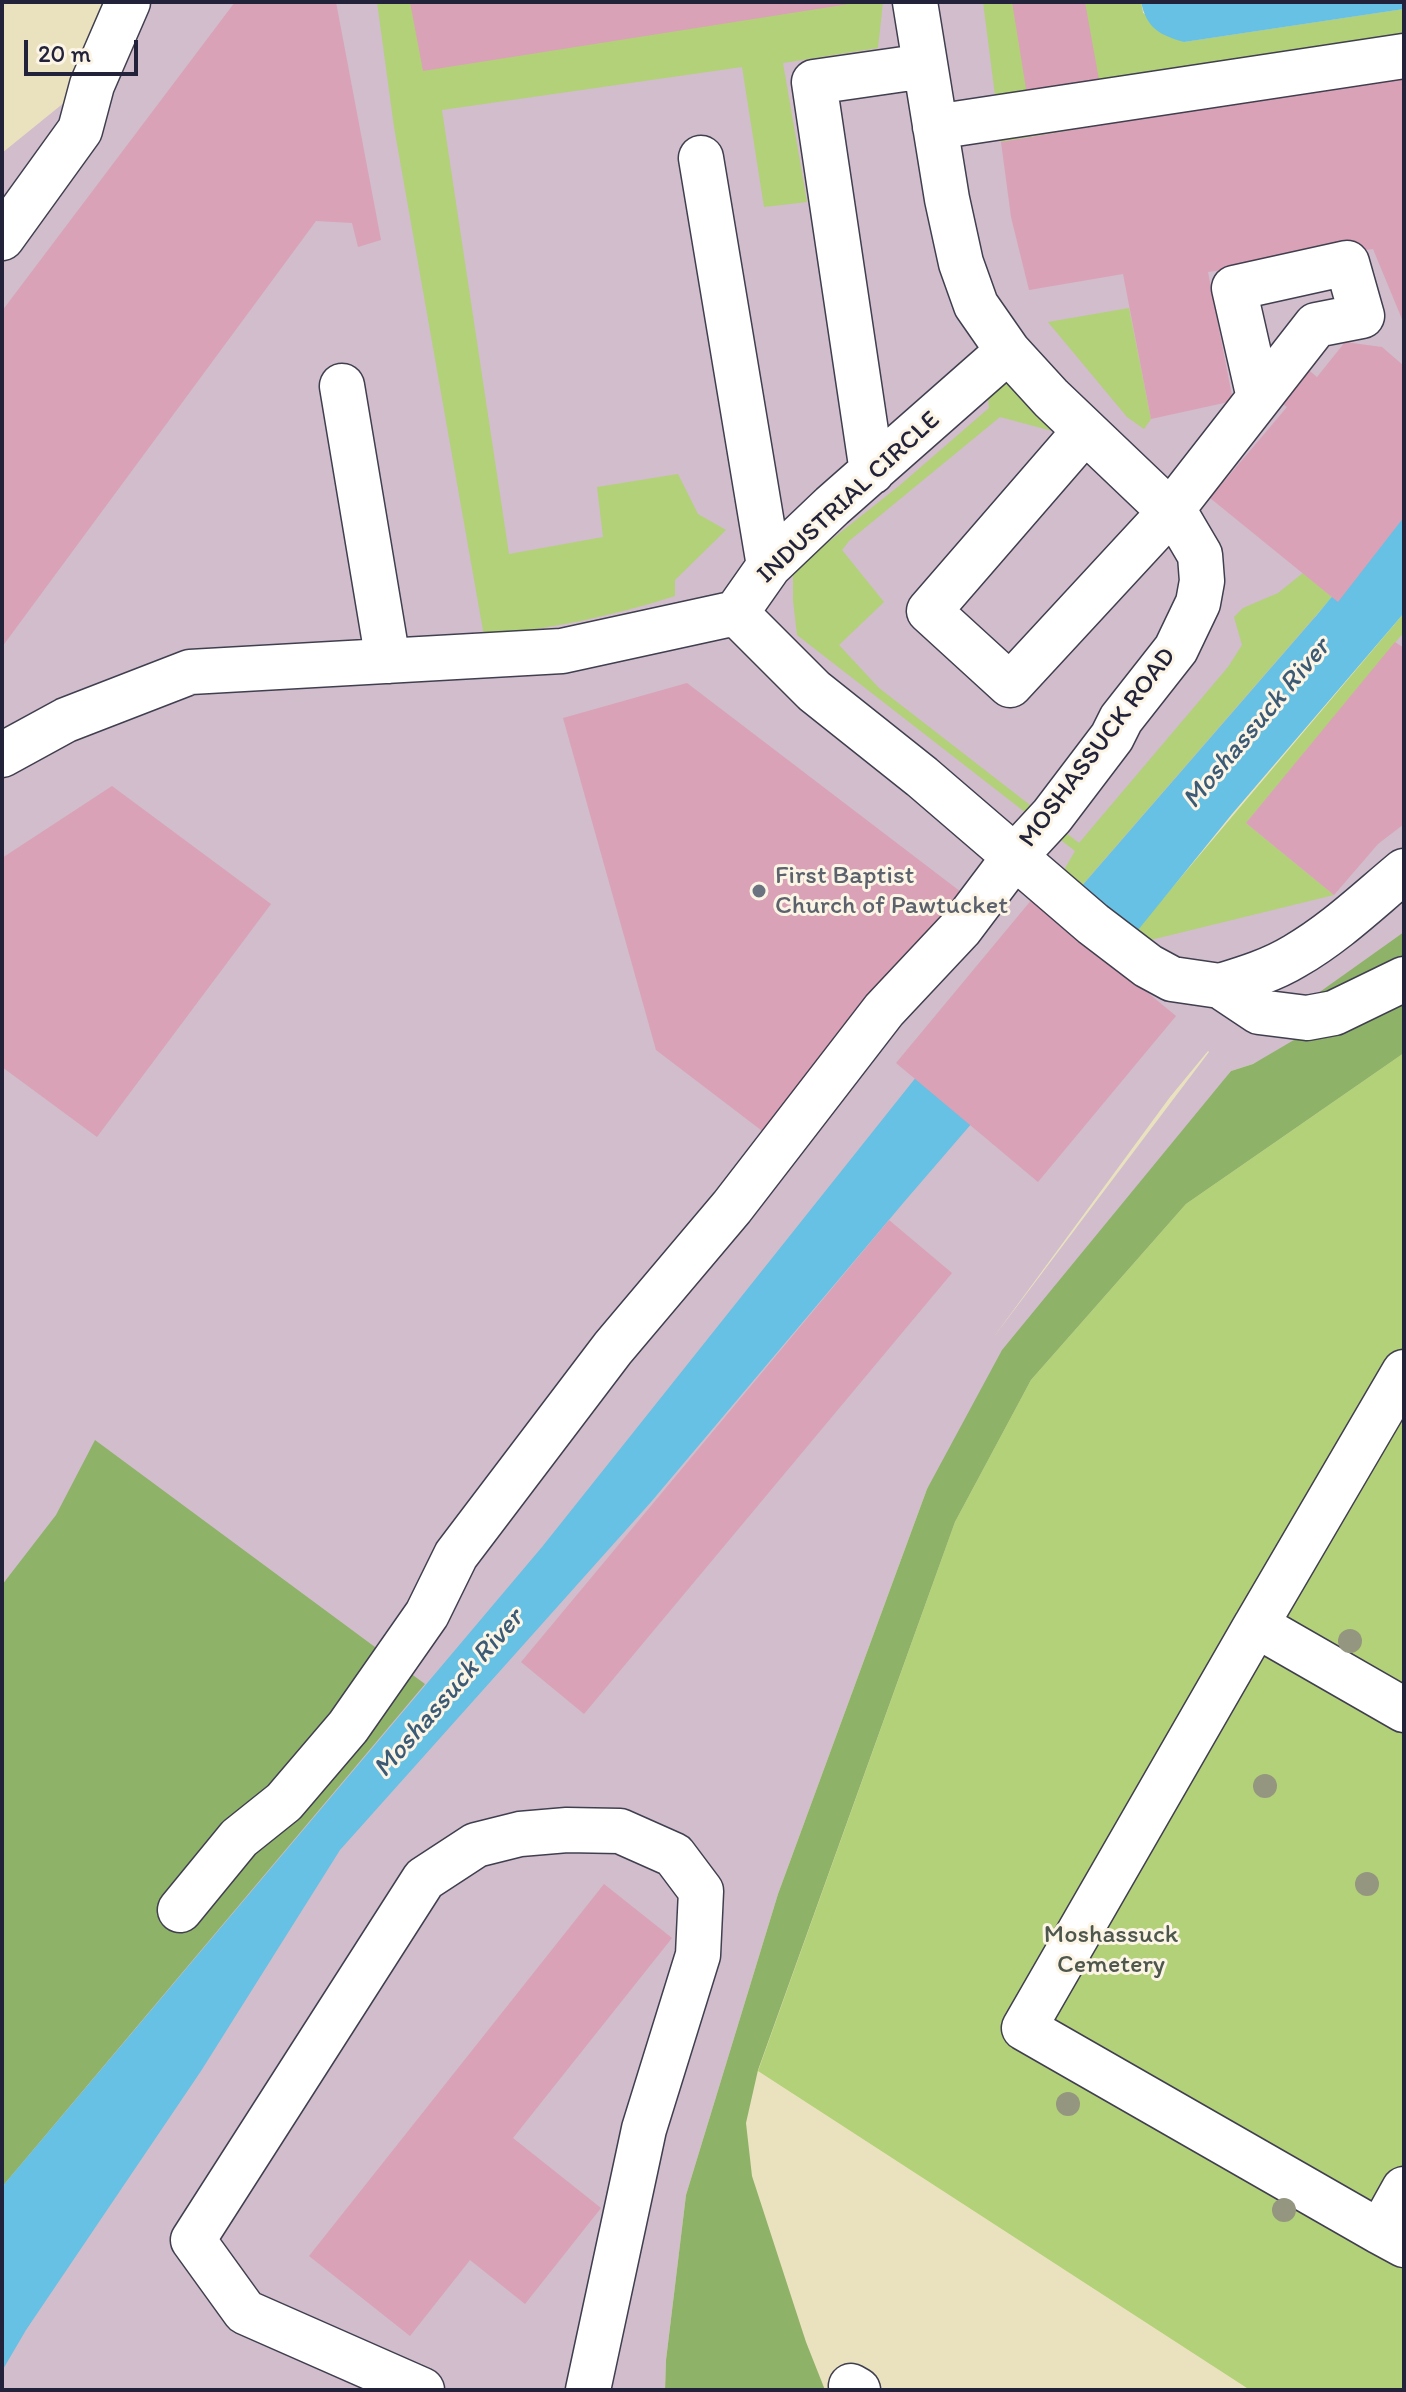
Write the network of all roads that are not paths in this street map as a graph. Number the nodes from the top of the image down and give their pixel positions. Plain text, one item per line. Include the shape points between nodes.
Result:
1 (128, 2) edge
2 (915, 2) edge
3 (1404, 56) edge
4 (925, 66) junction
5 (935, 127) junction
6 (701, 158) dead end
7 (2, 238) edge
8 (1008, 351) junction
9 (342, 386) dead end
10 (1259, 398) dead end
11 (1085, 431) junction
12 (872, 472) junction
13 (1170, 512) junction
14 (769, 566) junction
15 (736, 613) junction
16 (388, 661) junction
17 (2, 755) edge
18 (1015, 856) junction
19 (1404, 871) edge
20 (1404, 979) edge
21 (1220, 986) junction
22 (1404, 1372) edge
23 (1256, 1625) junction
24 (1404, 1710) edge
25 (180, 1910) dead end
26 (1404, 2189) edge
27 (1392, 2239) edge
28 (422, 2390) edge
29 (588, 2390) edge

1 - 7 street via 92,85 80,130
2 - 4 street
3 - 5 street
4 - 5 street
4 - 12 street via 814,82
5 - 8 street via 961,263 976,305
6 - 14 street
8 - 11 street, MOSHASSUCK ROAD
8 - 12 street, INDUSTRIAL CIRCLE
9 - 16 street
10 - 13 street
11 - 13 street, MOSHASSUCK ROAD
11 - 13 street via 929,611 1010,685
12 - 14 street, INDUSTRIAL CIRCLE
13 - 18 street, MOSHASSUCK ROAD via 1200,555 1198,603 1176,649 1052,816
14 - 15 street, INDUSTRIAL CIRCLE
15 - 16 street via 562,651
15 - 18 street, MOSHASSUCK ROAD via 814,691
16 - 17 street via 190,672 66,720
18 - 21 street via 1148,966 1172,979
18 - 25 street via 960,929 884,1010 595,1373 456,1555 427,1614 348,1727 284,1802 239,1838
19 - 21 street via 1295,956
20 - 21 street via 1334,1013 1307,1018 1259,1012
22 - 23 street
23 - 24 street
23 - 27 street via 1024,2028
26 - 27 street
28 - 29 street via 245,2312 193,2240 424,1879 476,1845 567,1830 620,1831 674,1855 701,1891 698,1955 644,2129

